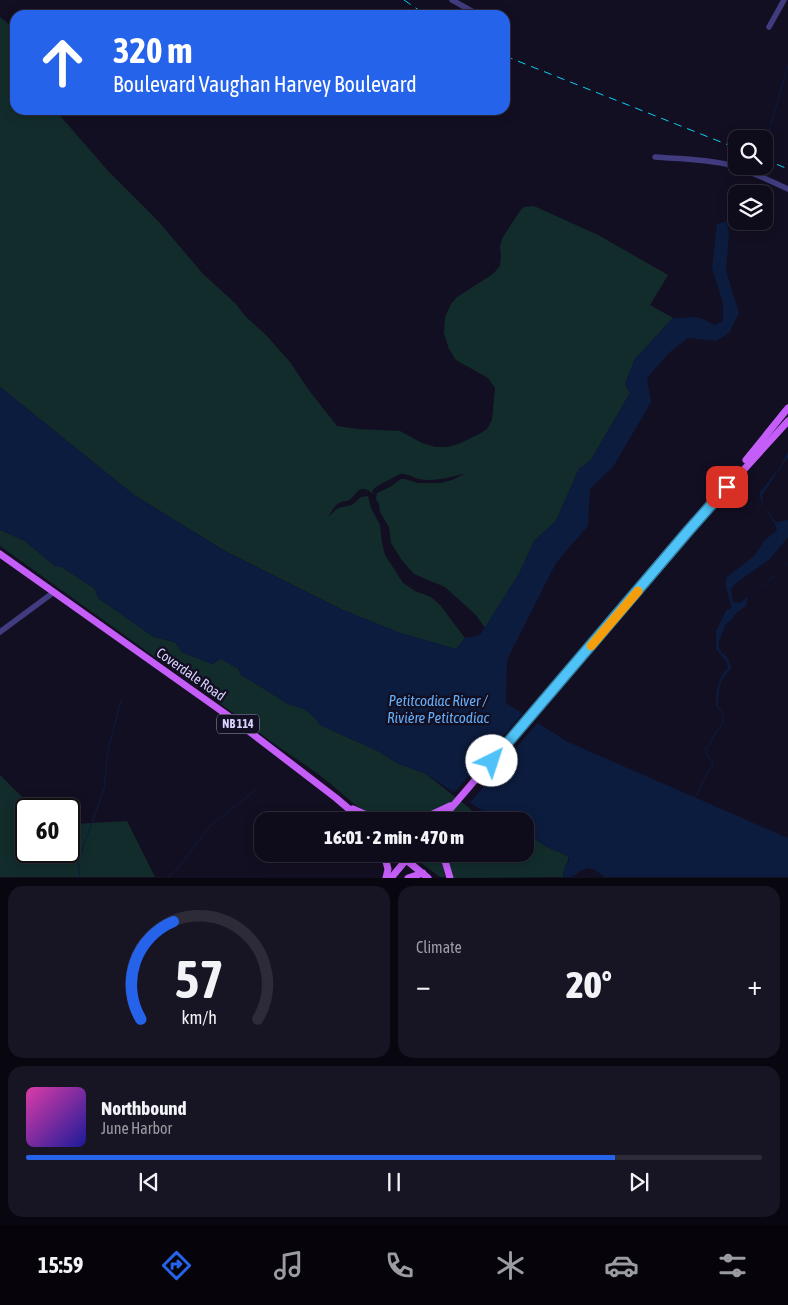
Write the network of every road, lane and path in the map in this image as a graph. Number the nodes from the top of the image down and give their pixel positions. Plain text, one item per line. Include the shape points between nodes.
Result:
1 (452, 0) edge
2 (784, 0) edge
3 (470, 10) edge
4 (769, 27) dead end
5 (655, 157) dead end
6 (788, 189) edge
7 (788, 408) edge
8 (788, 421) edge
9 (715, 500) junction
10 (0, 554) edge
11 (54, 592) junction
12 (0, 632) edge
13 (342, 803) junction
14 (455, 804) junction
15 (352, 812) edge
16 (359, 812) edge
17 (440, 812) edge
18 (448, 812) edge
19 (450, 812) edge
20 (386, 862) edge
21 (404, 862) edge
22 (413, 862) edge
23 (445, 862) edge
24 (426, 876) edge
25 (386, 878) edge
26 (391, 878) edge
27 (408, 878) edge
28 (450, 878) edge

1 - 3 street
2 - 4 street
5 - 6 street via 730,165
7 - 9 main road
8 - 9 main road
9 - 14 main road
10 - 11 main road, Coverdale Road / NB 114
11 - 12 street
11 - 13 main road, Coverdale Road / NB 114 via 231,718
13 - 15 main road, Coverdale Road / NB 114
13 - 16 main road
14 - 17 main road
14 - 18 main road
14 - 19 main road
20 - 25 main road
21 - 26 main road
22 - 24 main road
23 - 28 main road
24 - 27 main road

